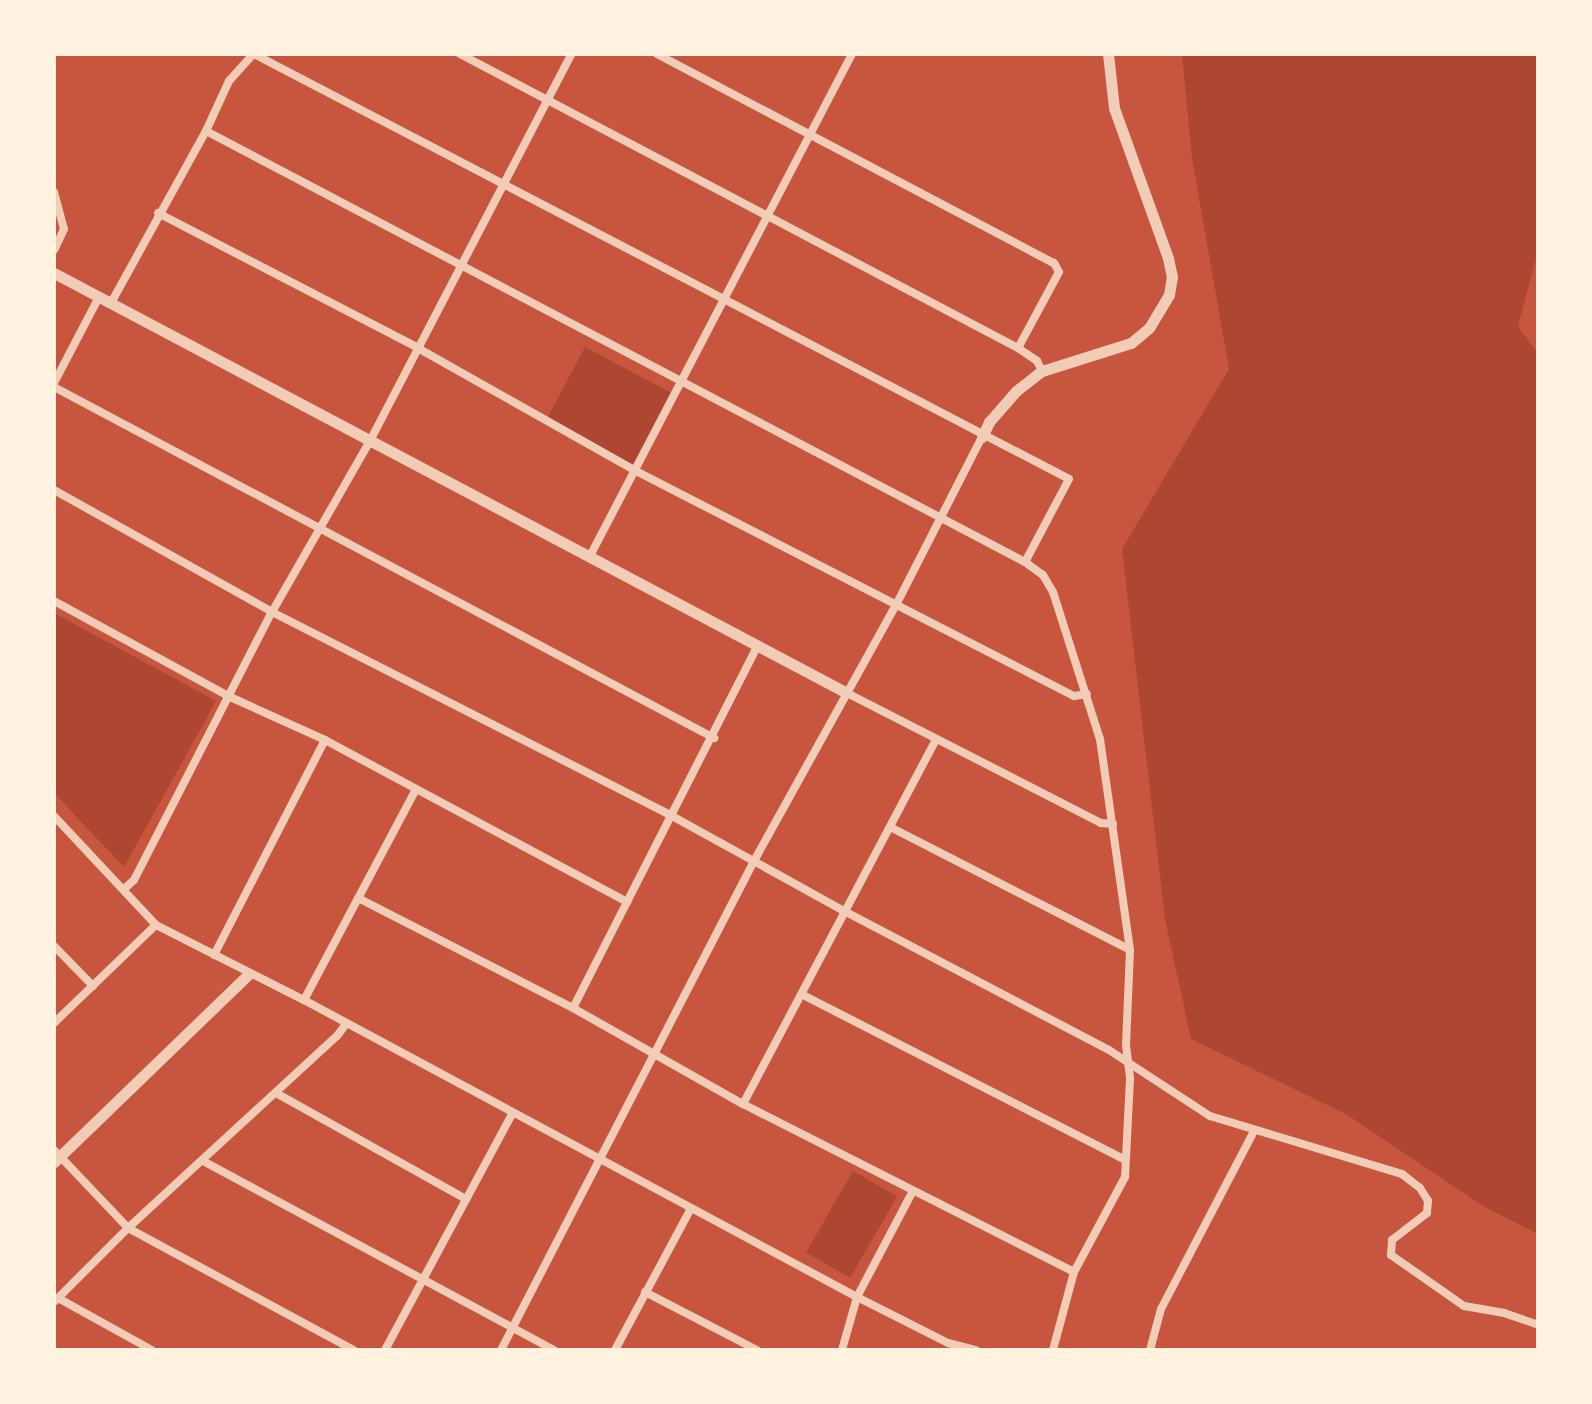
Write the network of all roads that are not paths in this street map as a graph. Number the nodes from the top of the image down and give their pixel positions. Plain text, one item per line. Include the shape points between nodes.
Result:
1 (254, 54) edge
2 (460, 54) edge
3 (571, 54) edge
4 (657, 54) edge
5 (852, 54) edge
6 (1108, 54) edge
7 (547, 101) junction
8 (206, 131) junction
9 (811, 135) junction
10 (503, 183) junction
11 (54, 192) edge
12 (158, 213) junction
13 (769, 217) junction
14 (54, 250) edge
15 (458, 265) junction
16 (54, 273) edge
17 (99, 297) junction
18 (725, 300) junction
19 (111, 303) junction
20 (416, 347) junction
21 (1018, 348) junction
22 (1042, 371) junction
23 (681, 382) junction
24 (54, 385) edge
25 (982, 437) junction
26 (371, 439) junction
27 (634, 470) junction
28 (54, 490) edge
29 (942, 516) junction
30 (317, 530) junction
31 (590, 556) junction
32 (1025, 562) junction
33 (54, 601) edge
34 (896, 605) junction
35 (272, 612) junction
36 (757, 647) junction
37 (845, 692) junction
38 (1087, 694) junction
39 (228, 696) junction
40 (714, 738) junction
41 (936, 739) junction
42 (325, 740) junction
43 (416, 789) junction
44 (54, 816) edge
45 (672, 816) junction
46 (1113, 824) junction
47 (892, 828) junction
48 (754, 861) junction
49 (124, 889) junction
50 (358, 898) junction
51 (627, 902) junction
52 (846, 912) junction
53 (156, 925) junction
54 (54, 946) edge
55 (1130, 950) junction
56 (214, 955) junction
57 (249, 974) junction
58 (93, 986) junction
59 (803, 995) junction
60 (304, 1000) junction
61 (573, 1008) junction
62 (54, 1023) edge
63 (346, 1024) junction
64 (654, 1052) junction
65 (1128, 1060) junction
66 (276, 1093) junction
67 (743, 1104) junction
68 (512, 1114) junction
69 (1254, 1131) junction
70 (56, 1156) edge
71 (600, 1159) junction
72 (1125, 1160) junction
73 (203, 1161) junction
74 (913, 1191) junction
75 (466, 1199) junction
76 (691, 1208) junction
77 (128, 1228) junction
78 (1074, 1272) junction
79 (422, 1280) junction
80 (645, 1292) junction
81 (857, 1297) junction
82 (56, 1300) edge
83 (1538, 1325) edge
84 (512, 1328) junction
85 (948, 1346) edge
86 (152, 1350) edge
87 (354, 1350) edge
88 (385, 1350) edge
89 (501, 1350) edge
90 (554, 1350) edge
91 (615, 1350) edge
92 (757, 1350) edge
93 (842, 1350) edge
94 (976, 1350) edge
95 (1053, 1350) edge
96 (1150, 1350) edge

1 - 8 street via 229,81
1 - 10 street
2 - 7 street
3 - 7 street
4 - 9 street
5 - 9 street
6 - 22 street via 1114,108 1168,258 1169,295 1149,328 1131,343
7 - 10 street
7 - 13 street
8 - 12 street
8 - 15 street
9 - 13 street
9 - 21 street via 1054,263 1059,272
10 - 15 street
10 - 18 street
11 - 14 street via 64,229
12 - 19 street
12 - 20 street
13 - 18 street
13 - 21 street
15 - 20 street
15 - 23 street
16 - 17 street
17 - 19 street
17 - 24 street
18 - 23 street
18 - 25 street
19 - 26 street
20 - 26 street
20 - 27 street
21 - 22 street
22 - 25 street via 1016,391
23 - 27 street
23 - 29 street
24 - 30 street
25 - 29 street
25 - 32 street via 1069,479
26 - 30 street
26 - 31 street
27 - 31 street
27 - 34 street
28 - 35 street
29 - 32 street
29 - 34 street
30 - 35 street
30 - 40 street
31 - 36 street
32 - 38 street via 1048,580
33 - 39 street
34 - 37 street
34 - 38 street via 1074,696
35 - 39 street
35 - 45 street
36 - 37 street
36 - 40 street
37 - 41 street
37 - 48 street
38 - 46 street
39 - 42 street
39 - 49 street via 134,880
40 - 45 street
41 - 46 street via 1101,823
41 - 47 street
42 - 43 street
42 - 56 street
43 - 50 street
43 - 51 street
44 - 49 street
45 - 48 street
45 - 51 street
46 - 55 street
47 - 52 street
47 - 55 street
48 - 52 street
48 - 64 street
49 - 53 street
50 - 60 street
50 - 61 street
51 - 61 street
52 - 59 street
52 - 65 street
53 - 56 street
53 - 58 street
54 - 58 street
55 - 65 street
56 - 57 street
57 - 60 street
57 - 70 street
58 - 62 street
59 - 67 street
59 - 72 street
60 - 63 street
61 - 64 street
63 - 66 street
63 - 68 street
64 - 67 street
64 - 71 street
65 - 69 street via 1210,1116
65 - 72 street
66 - 73 street
66 - 75 street
67 - 74 street
68 - 71 street
68 - 75 street
69 - 83 street via 1402,1174 1420,1188 1428,1201 1427,1213 1392,1240 1391,1255 1464,1306
69 - 96 street via 1161,1309
70 - 77 street
71 - 76 street
71 - 84 street
72 - 78 street via 1125,1177
73 - 77 street
73 - 79 street
74 - 78 street
74 - 81 street
75 - 79 street
76 - 80 street
76 - 81 street
77 - 82 street
77 - 87 street
78 - 95 street
79 - 84 street
79 - 88 street
80 - 91 street
80 - 92 street
81 - 85 street
81 - 93 street
82 - 86 street
84 - 89 street
84 - 90 street
85 - 94 street

